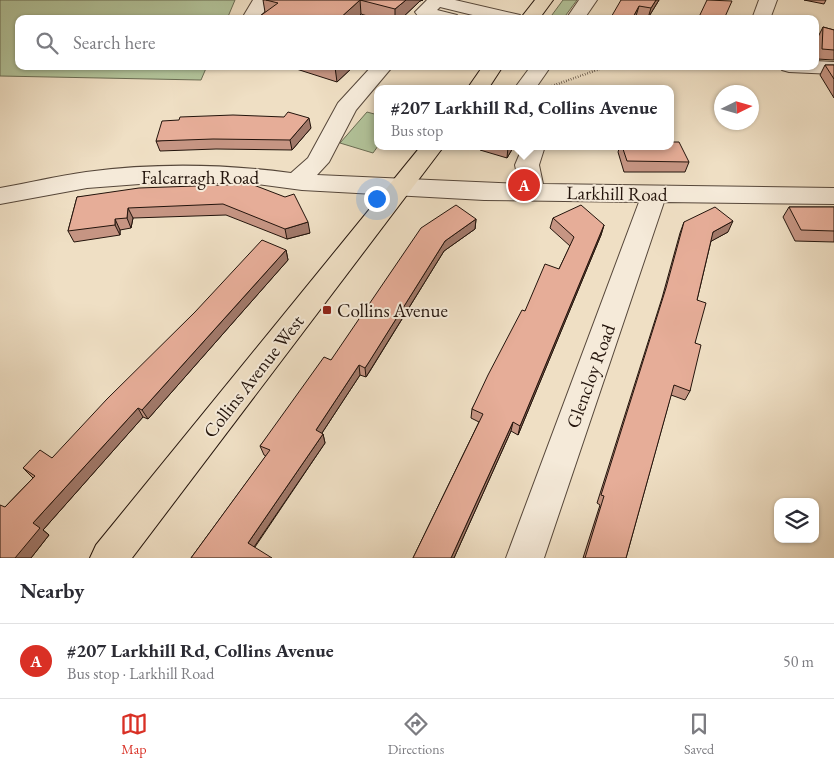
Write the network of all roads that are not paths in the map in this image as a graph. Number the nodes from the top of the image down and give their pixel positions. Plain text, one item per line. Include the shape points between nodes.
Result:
1 (263, 0) edge
2 (544, 0) edge
3 (588, 0) edge
4 (768, 0) edge
5 (491, 6) edge
6 (253, 15) edge
7 (436, 15) edge
8 (507, 15) edge
9 (533, 15) edge
10 (578, 15) edge
11 (762, 15) edge
12 (819, 67) edge
13 (834, 68) edge
14 (379, 70) edge
15 (490, 70) edge
16 (538, 70) edge
17 (480, 85) edge
18 (527, 85) edge
19 (430, 150) edge
20 (532, 150) edge
21 (296, 181) junction
22 (401, 189) junction
23 (533, 192) junction
24 (651, 194) junction
25 (0, 196) edge
26 (834, 196) edge
27 (109, 558) edge
28 (525, 558) edge

1 - 6 street
2 - 9 main road
3 - 10 street
4 - 11 street
5 - 7 street via 436,1 424,12
5 - 8 street
12 - 13 street
14 - 21 street via 346,108 317,162
15 - 17 main road
16 - 18 street
19 - 22 main road, Collins Avenue West
20 - 23 street via 527,164
21 - 22 street, Falcarragh Road
21 - 25 street, Falcarragh Road via 257,176 166,174 87,180
22 - 23 street, Larkhill Road
22 - 27 main road, Collins Avenue West
23 - 24 street, Larkhill Road
24 - 26 street, Larkhill Road
24 - 28 street, Glencloy Road via 652,204

